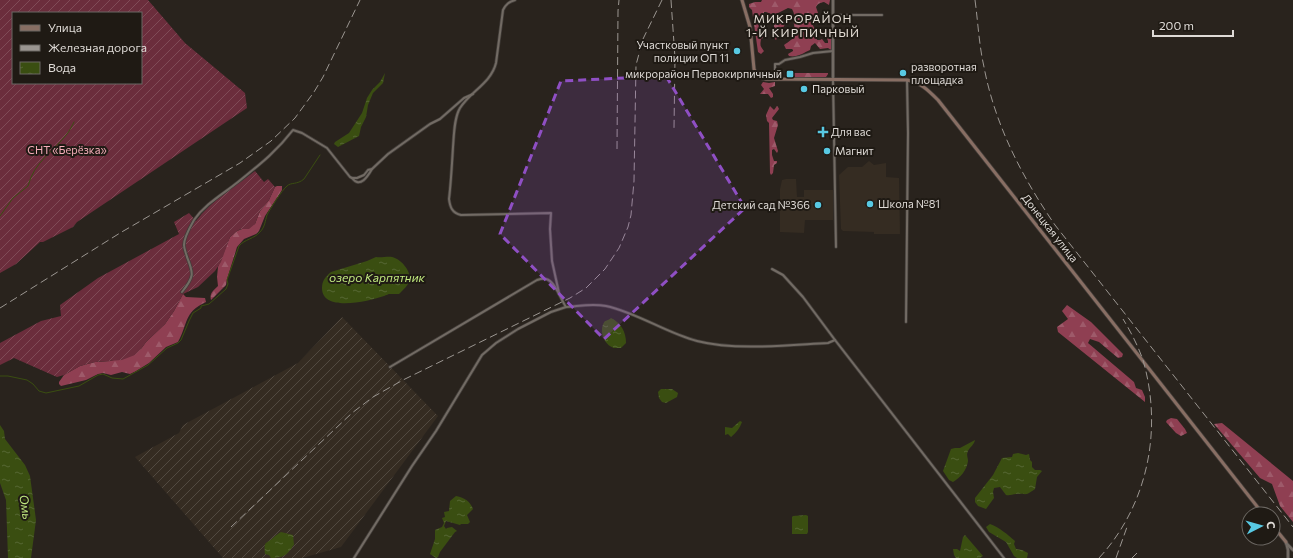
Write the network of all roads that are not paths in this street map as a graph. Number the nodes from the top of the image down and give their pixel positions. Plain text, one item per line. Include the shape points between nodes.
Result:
1 (515, 0) edge
2 (742, 0) edge
3 (833, 0) edge
4 (833, 15) junction
5 (882, 15) dead end
6 (833, 51) junction
7 (775, 79) junction
8 (833, 80) junction
9 (907, 80) junction
10 (473, 94) junction
11 (372, 169) junction
12 (352, 178) junction
13 (836, 247) dead end
14 (772, 269) dead end
15 (182, 292) dead end
16 (560, 295) junction
17 (566, 307) junction
18 (906, 322) dead end
19 (835, 340) junction
20 (390, 367) dead end
21 (1257, 506) edge
22 (1281, 536) edge
23 (1286, 542) junction
24 (1293, 550) edge
25 (354, 558) edge
26 (1004, 558) edge
27 (1288, 558) edge

1 - 10 street via 509,2 503,10 494,71
2 - 7 main road, Донецкая улица via 749,22 754,69 758,76
3 - 4 street
4 - 5 street
4 - 6 street
6 - 7 street via 813,52 775,64
6 - 8 street
7 - 8 main road, Донецкая улица
8 - 9 main road, Донецкая улица
8 - 13 street
9 - 18 street
9 - 21 main road, Донецкая улица via 924,86 938,100
10 - 11 street via 388,154
10 - 16 street via 459,110 457,119 450,206 453,212 461,215 551,213 552,261
11 - 12 street via 364,175
11 - 12 street via 361,182 354,182
12 - 15 street via 327,148 293,130 268,158 194,220 184,244 192,275
14 - 19 street via 790,281
16 - 17 street
16 - 20 street via 548,279 537,280
17 - 19 street via 606,306 680,336 716,345 786,345 828,343
17 - 25 street via 518,329 482,355
19 - 26 street
22 - 23 main road
23 - 24 street
23 - 27 street

